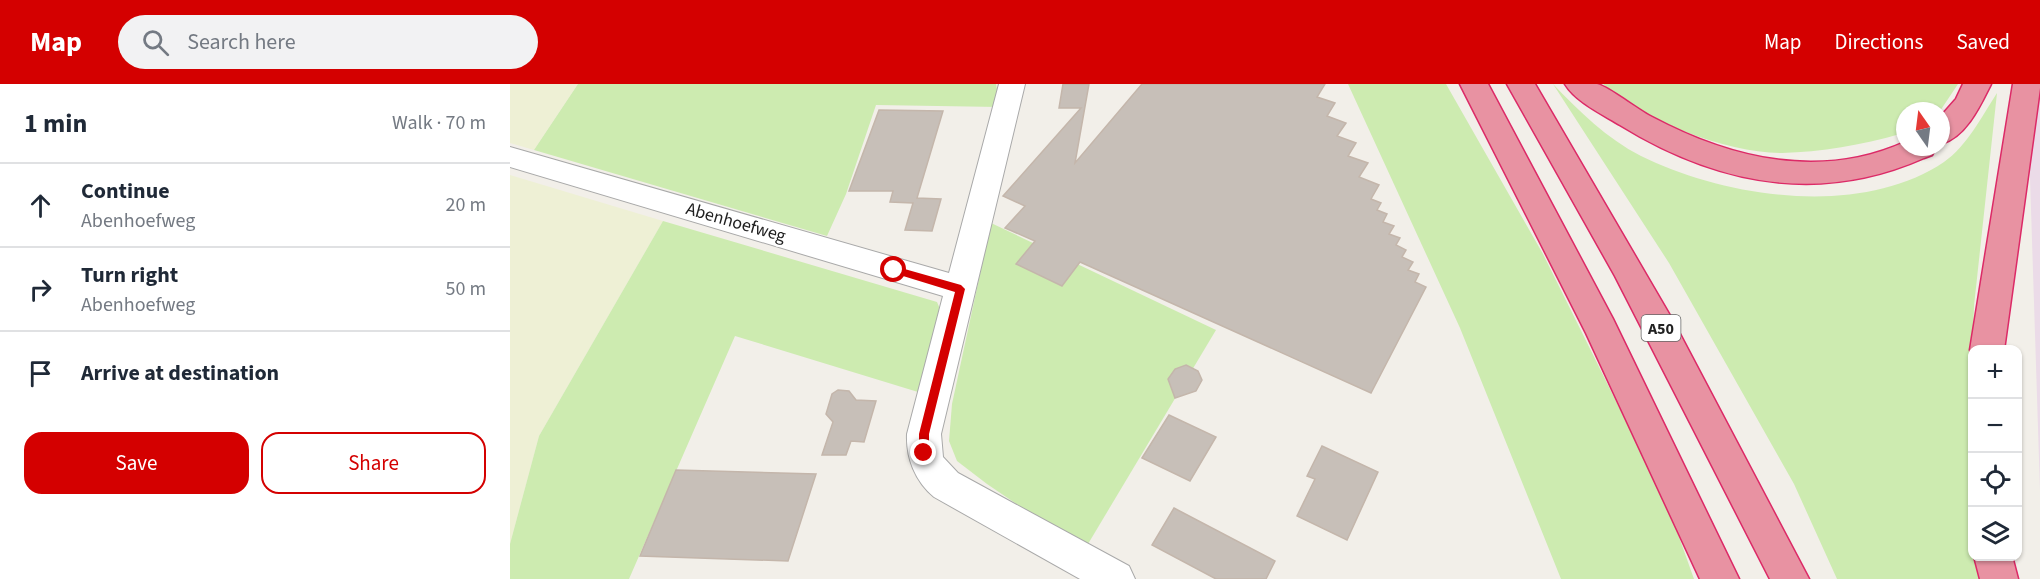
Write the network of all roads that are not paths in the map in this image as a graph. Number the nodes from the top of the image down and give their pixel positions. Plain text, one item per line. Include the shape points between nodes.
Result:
1 (1012, 84) edge
2 (1474, 84) edge
3 (1521, 84) edge
4 (1579, 84) edge
5 (1977, 84) edge
6 (2027, 84) edge
7 (1950, 124) edge
8 (1902, 156) edge
9 (510, 157) edge
10 (961, 289) junction
11 (1988, 345) edge
12 (1995, 561) edge
13 (1116, 579) edge
14 (1720, 579) edge
15 (1790, 579) edge
16 (1999, 579) edge

1 - 10 street
2 - 14 highway via 1611,347
3 - 15 highway, A50 via 1666,337
4 - 8 highway via 1652,132 1722,159 1758,168 1805,173 1852,171
5 - 7 highway via 1967,105
6 - 11 highway
9 - 10 street, Abenhoefweg
10 - 13 street via 924,434 928,464 946,485
12 - 16 highway

